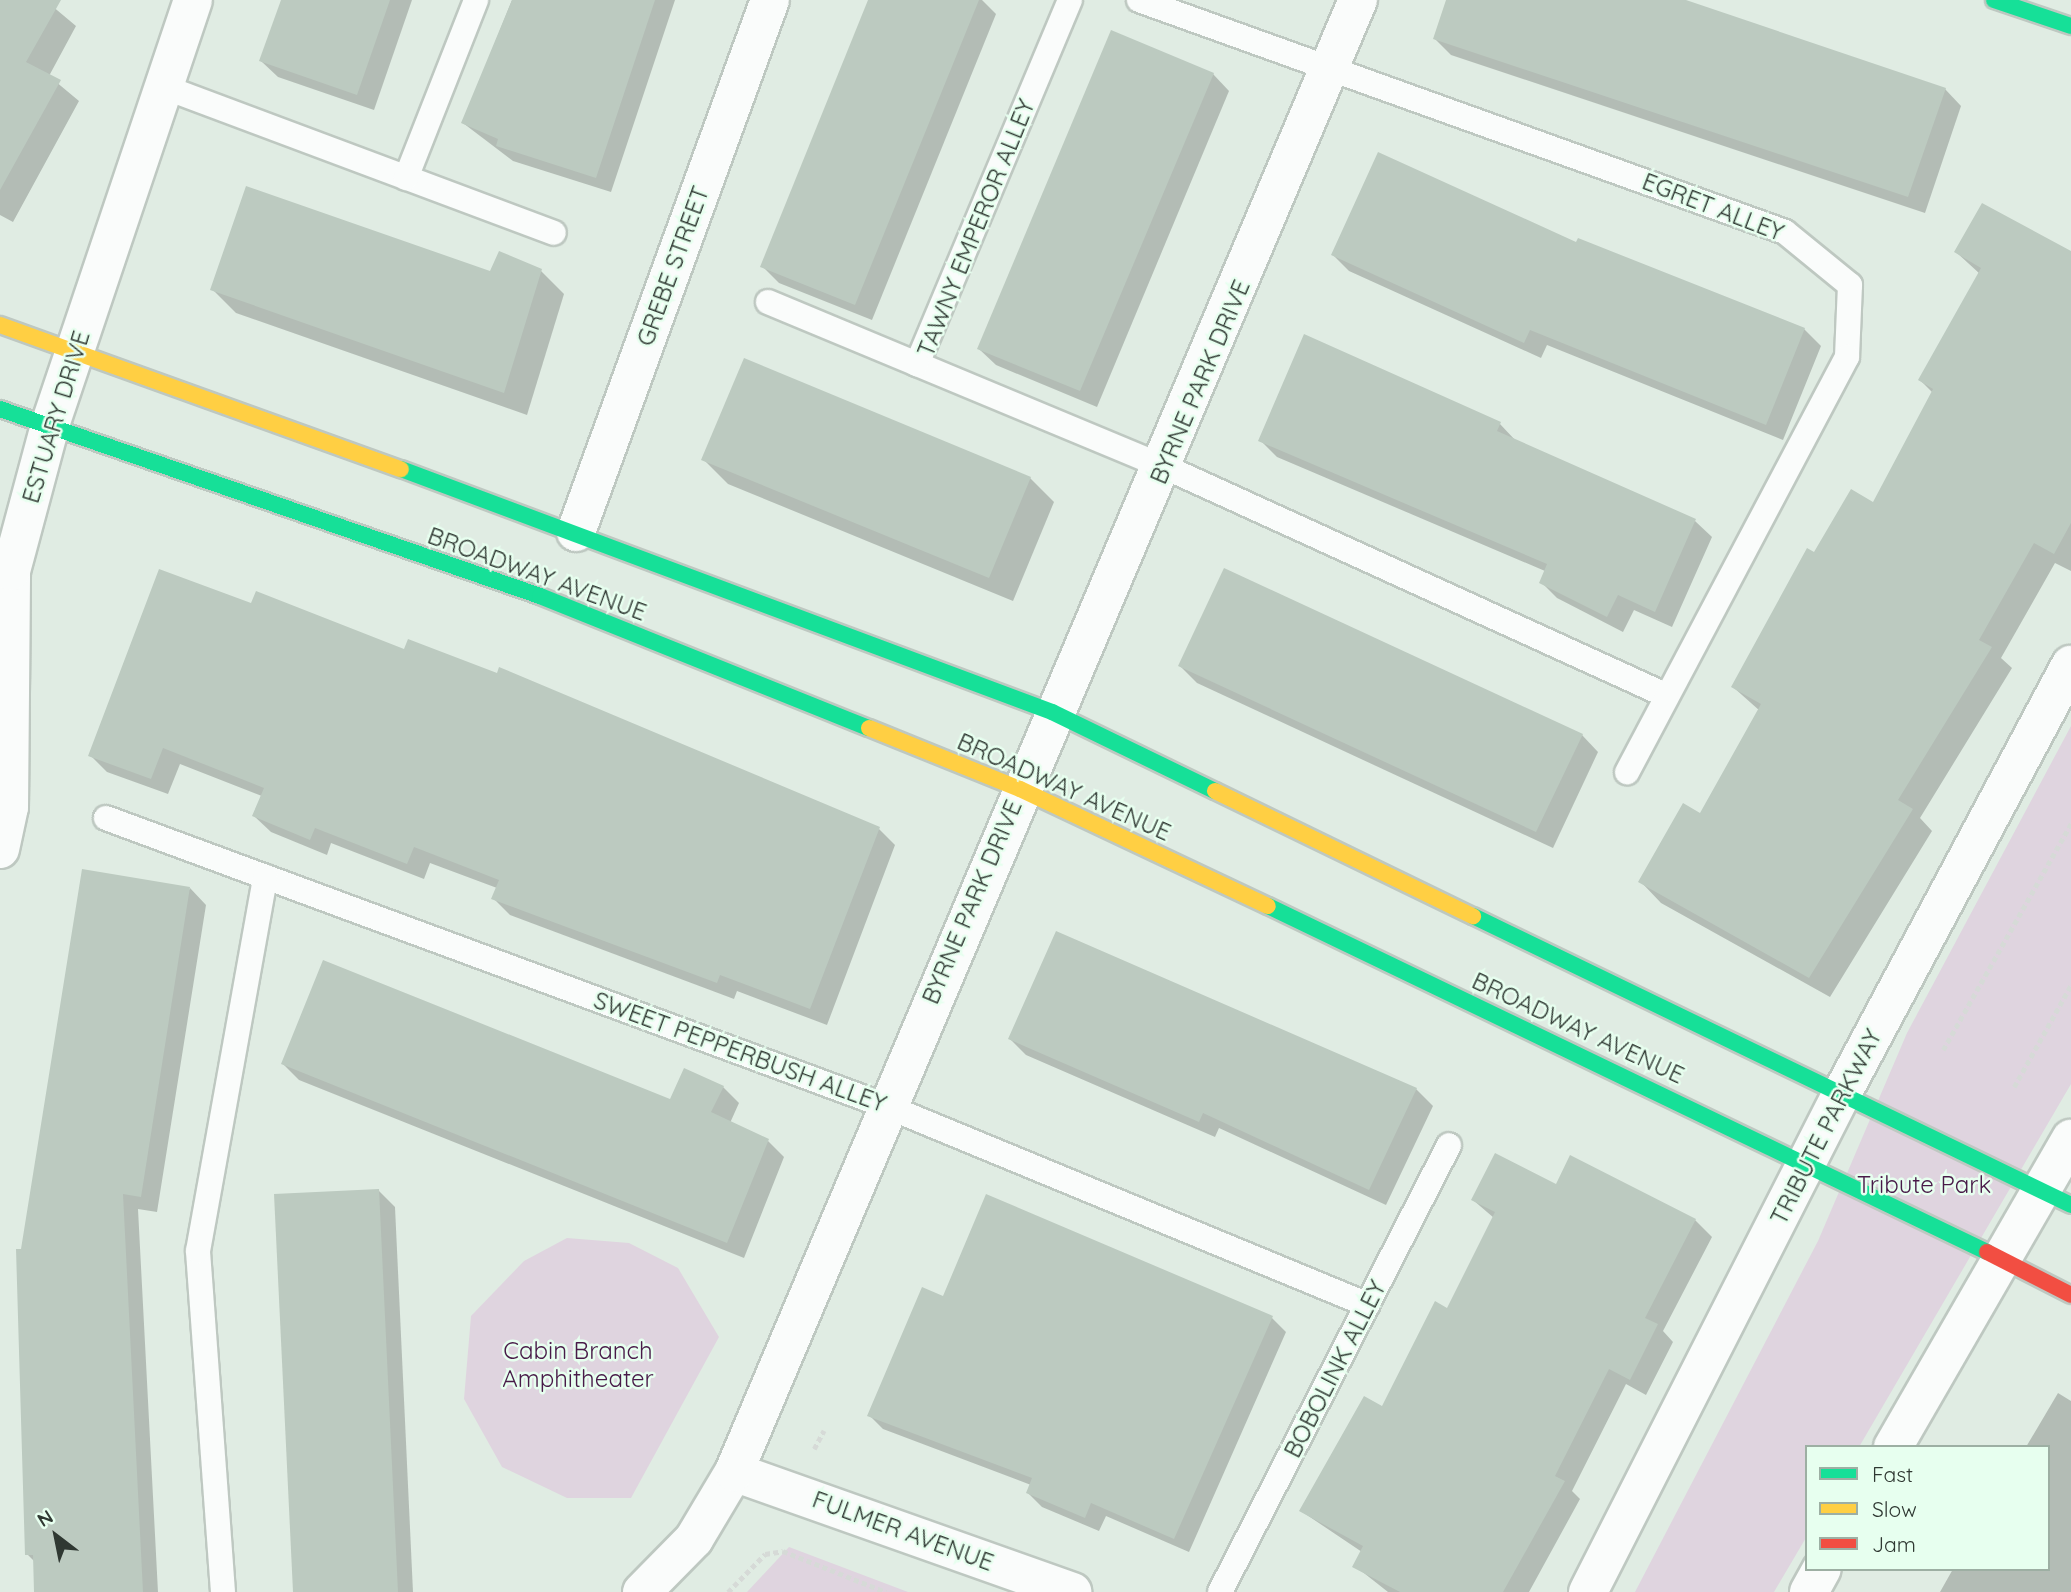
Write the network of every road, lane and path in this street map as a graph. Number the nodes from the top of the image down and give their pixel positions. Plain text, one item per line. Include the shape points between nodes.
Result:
1 (193, 0) edge
2 (476, 0) edge
3 (770, 0) edge
4 (1070, 0) edge
5 (1139, 0) edge
6 (1358, 0) edge
7 (1994, 0) edge
8 (2071, 26) edge
9 (1333, 65) junction
10 (164, 87) junction
11 (406, 178) junction
12 (554, 233) dead end
13 (768, 302) dead end
14 (0, 325) edge
15 (76, 352) junction
16 (917, 363) junction
17 (0, 410) edge
18 (50, 425) junction
19 (1165, 467) junction
20 (576, 532) junction
21 (2071, 665) edge
22 (1663, 694) junction
23 (1052, 712) junction
24 (1627, 772) dead end
25 (1020, 789) junction
26 (5, 806) edge
27 (106, 818) dead end
28 (2071, 824) edge
29 (0, 849) edge
30 (265, 877) junction
31 (2071, 985) edge
32 (1943, 1049) dead end
33 (2014, 1087) dead end
34 (1840, 1097) junction
35 (886, 1105) junction
36 (2071, 1139) edge
37 (1449, 1145) dead end
38 (1808, 1162) junction
39 (2057, 1196) edge
40 (2001, 1257) junction
41 (2071, 1295) edge
42 (1368, 1305) junction
43 (824, 1430) dead end
44 (1894, 1445) edge
45 (813, 1450) dead end
46 (734, 1472) junction
47 (1821, 1571) edge
48 (223, 1592) edge
49 (642, 1592) edge
50 (728, 1592) edge
51 (886, 1592) edge
52 (1072, 1592) edge
53 (1220, 1592) edge
54 (1588, 1592) edge
55 (1809, 1592) edge

1 - 10 street, ESTUARY DRIVE
2 - 11 lane
3 - 20 street, GREBE STREET
4 - 16 lane, TAWNY EMPEROR ALLEY
5 - 9 lane
6 - 9 street, BYRNE PARK DRIVE
7 - 8 street
9 - 19 street, BYRNE PARK DRIVE
9 - 22 lane, EGRET ALLEY via 1785,232 1850,285 1847,357
10 - 11 lane
10 - 15 street, ESTUARY DRIVE
11 - 12 lane
13 - 16 lane
14 - 15 street, BROADWAY AVENUE
15 - 18 street, ESTUARY DRIVE
15 - 20 street, BROADWAY AVENUE
16 - 19 lane, TAWNY EMPEROR ALLEY
17 - 18 street, BROADWAY AVENUE
18 - 25 street, BROADWAY AVENUE via 540,596
18 - 26 street, ESTUARY DRIVE via 11,571
19 - 22 lane
19 - 23 street, BYRNE PARK DRIVE
20 - 23 street, BROADWAY AVENUE
21 - 34 street, TRIBUTE PARKWAY
22 - 24 lane, EGRET ALLEY
23 - 25 street, BYRNE PARK DRIVE
23 - 34 street, BROADWAY AVENUE
25 - 35 street, BYRNE PARK DRIVE
25 - 38 street, BROADWAY AVENUE
26 - 29 street, ESTUARY DRIVE
27 - 30 lane, SWEET PEPPERBUSH ALLEY
28 - 32 path
30 - 35 lane, SWEET PEPPERBUSH ALLEY
30 - 48 lane via 198,1251
31 - 33 path
34 - 38 street, TRIBUTE PARKWAY
34 - 39 street, BROADWAY AVENUE
35 - 42 lane, SWEET PEPPERBUSH ALLEY
35 - 46 street, BYRNE PARK DRIVE
36 - 39 street
37 - 42 lane, BOBOLINK ALLEY
38 - 40 street, BROADWAY AVENUE
38 - 54 street, TRIBUTE PARKWAY
39 - 40 street
40 - 41 street, BROADWAY AVENUE
40 - 44 street
42 - 53 lane, BOBOLINK ALLEY
43 - 45 path
46 - 49 street, BYRNE PARK DRIVE via 694,1539
46 - 52 street, FULMER AVENUE
47 - 55 street
50 - 51 path via 765,1554 783,1551

